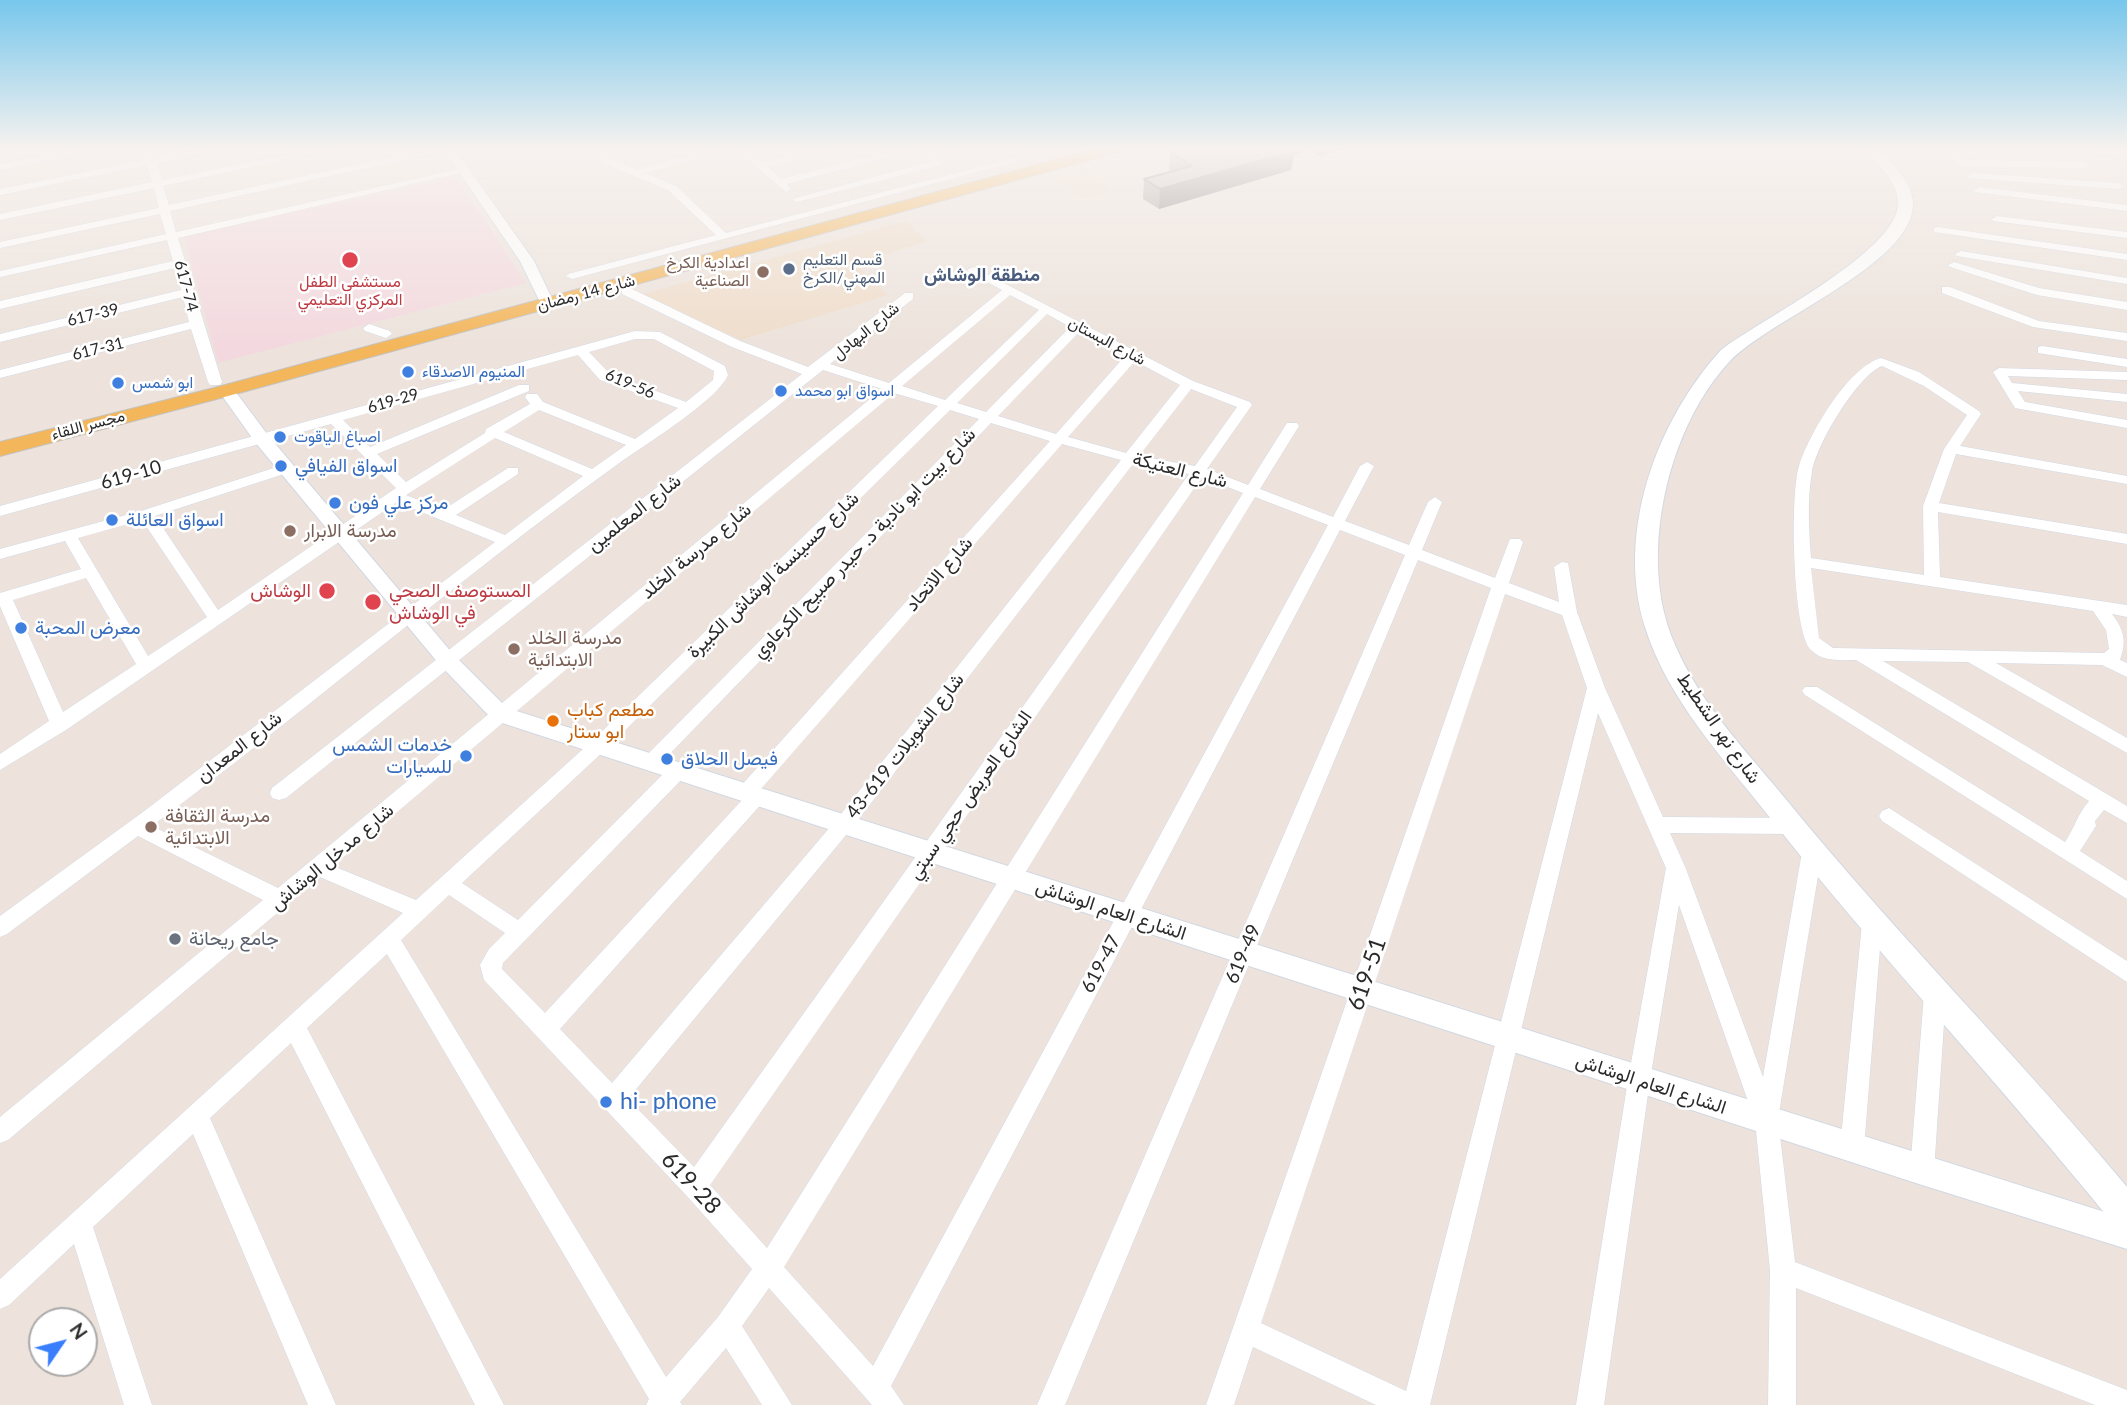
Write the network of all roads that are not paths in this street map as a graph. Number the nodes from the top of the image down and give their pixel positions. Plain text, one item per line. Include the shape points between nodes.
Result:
1 (139, 215) edge
2 (166, 215) edge
3 (265, 215) edge
4 (494, 215) edge
5 (700, 215) edge
6 (811, 215) edge
7 (822, 215) edge
8 (870, 215) edge
9 (1905, 215) edge
10 (2086, 215) edge
11 (2089, 215) junction
12 (2127, 219) edge
13 (1938, 230) dead end
14 (2098, 232) junction
15 (172, 235) junction
16 (2127, 235) edge
17 (724, 237) junction
18 (2010, 240) junction
19 (0, 245) edge
20 (2108, 254) junction
21 (666, 256) junction
22 (2127, 257) edge
23 (180, 263) junction
24 (974, 270) dead end
25 (0, 274) edge
26 (572, 276) dead end
27 (2127, 281) edge
28 (1010, 289) junction
29 (1945, 290) dead end
30 (626, 291) dead end
31 (187, 292) junction
32 (551, 296) junction
33 (909, 296) dead end
34 (0, 305) edge
35 (2019, 306) dead end
36 (2127, 306) edge
37 (1046, 309) junction
38 (196, 324) junction
39 (2127, 325) edge
40 (1078, 326) junction
41 (646, 333) joint
42 (2127, 337) edge
43 (0, 338) edge
44 (580, 349) junction
45 (2042, 350) dead end
46 (1133, 355) junction
47 (2127, 363) edge
48 (822, 366) junction
49 (516, 367) junction
50 (0, 374) edge
51 (2127, 376) edge
52 (1188, 384) junction
53 (2007, 386) junction
54 (221, 388) junction
55 (524, 388) junction
56 (892, 388) junction
57 (176, 398) junction
58 (2127, 398) edge
59 (538, 405) junction
60 (947, 405) junction
61 (1245, 405) joint
62 (688, 407) junction
63 (987, 417) junction
64 (333, 418) junction
65 (2127, 424) edge
66 (1292, 426) dead end
67 (491, 432) junction
68 (0, 434) edge
69 (261, 438) junction
70 (1059, 439) junction
71 (0, 441) edge
72 (636, 444) junction
73 (0, 449) edge
74 (1951, 449) junction
75 (370, 452) junction
76 (0, 458) edge
77 (1132, 459) junction
78 (1367, 466) dead end
79 (288, 468) junction
80 (513, 471) dead end
81 (1199, 471) junction
82 (593, 475) junction
83 (2127, 480) edge
84 (1252, 489) junction
85 (400, 492) junction
86 (1435, 502) dead end
87 (1930, 506) junction
88 (0, 511) edge
89 (146, 514) junction
90 (445, 516) junction
91 (1337, 523) junction
92 (341, 534) junction
93 (70, 537) junction
94 (2127, 539) edge
95 (507, 541) junction
96 (1515, 542) dead end
97 (0, 554) edge
98 (1413, 554) junction
99 (1803, 562) junction
100 (1562, 567) dead end
101 (89, 572) junction
102 (1932, 581) junction
103 (1500, 587) junction
104 (2, 597) edge
105 (2098, 607) junction
106 (2127, 611) edge
107 (1569, 612) junction
108 (409, 615) junction
109 (216, 619) junction
110 (1859, 655) junction
111 (1971, 657) junction
112 (446, 659) junction
113 (2105, 659) junction
114 (146, 666) junction
115 (2127, 671) edge
116 (1596, 688) junction
117 (1811, 691) dead end
118 (500, 714) junction
119 (60, 725) junction
120 (598, 746) junction
121 (2127, 746) edge
122 (651, 762) junction
123 (0, 763) edge
124 (678, 771) junction
125 (279, 793) dead end
126 (751, 795) junction
127 (2101, 800) junction
128 (2127, 815) edge
129 (1889, 816) dead end
130 (844, 824) junction
131 (1656, 825) junction
132 (1791, 826) junction
133 (137, 827) junction
134 (930, 852) junction
135 (1812, 852) junction
136 (2068, 853) junction
137 (318, 868) junction
138 (1676, 869) junction
139 (1009, 877) junction
140 (448, 884) junction
141 (2127, 891) edge
142 (281, 899) junction
143 (420, 911) junction
144 (1127, 915) junction
145 (1872, 923) junction
146 (0, 928) edge
147 (519, 931) junction
148 (389, 939) junction
149 (1243, 953) junction
150 (2127, 973) edge
151 (1362, 991) junction
152 (1935, 994) junction
153 (294, 1026) junction
154 (545, 1029) junction
155 (1509, 1038) junction
156 (1639, 1080) junction
157 (613, 1100) junction
158 (197, 1115) junction
159 (1767, 1121) junction
160 (0, 1132) edge
161 (1852, 1148) junction
162 (1922, 1171) junction
163 (695, 1186) junction
164 (2127, 1214) edge
165 (80, 1223) junction
166 (2127, 1234) edge
167 (769, 1267) junction
168 (1783, 1270) junction
169 (0, 1296) edge
170 (727, 1326) junction
171 (1246, 1330) junction
172 (883, 1397) edge
173 (665, 1403) edge
174 (2127, 1404) edge
175 (138, 1405) edge
176 (322, 1405) edge
177 (490, 1405) edge
178 (778, 1405) edge
179 (1051, 1405) edge
180 (1220, 1405) edge
181 (1406, 1405) edge
182 (1416, 1405) edge
183 (1590, 1405) edge
184 (1782, 1405) edge

1 - 19 street
2 - 15 street, 617-74
3 - 15 street
4 - 32 street
5 - 17 street
6 - 17 street
7 - 21 main road, شارع 14 رمضان
8 - 32 main road, شارع 14 رمضان
9 - 132 main road, شارع نهر الشطيط via 1899,229 1866,261 1742,341 1716,365 1699,387 1674,441 1648,527 1648,584 1665,647 1702,710
10 - 11 street
11 - 12 street
11 - 14 street
13 - 18 street
14 - 16 street
14 - 18 street via 1996,217
14 - 20 street
15 - 23 street, 617-74
15 - 25 street
17 - 21 street
18 - 20 street
20 - 22 street
21 - 26 street
21 - 32 main road, شارع 14 رمضان
23 - 31 street, 617-74
23 - 34 street, 617-39
24 - 28 street, شارع البستان
27 - 36 street via 1957,259 2037,291
28 - 37 street, شارع البستان
28 - 56 street, شارع مدرسة الخلد
29 - 42 street via 2037,324
30 - 48 street, شارع العتيکة via 736,344 808,372
31 - 38 street, 617-74
31 - 43 street, 617-39
32 - 54 main road, شارع 14 رمضان
32 - 54 main road, شارع 14 رمضان via 378,331
33 - 48 street, شارع البهادل
35 - 39 street via 2053,316
37 - 40 street, شارع البستان
37 - 60 street, شارع حسينسة الوشاش الكبيرة
38 - 50 street, 617-31
38 - 54 street, 617-74
40 - 46 street, شارع البستان
40 - 63 street, شارع بيت ابو نادية د. حيدر صبيح الكرعاوي
41 - 44 street, 619-29
41 - 62 street, شارع المعدان via 720,369 719,382
44 - 49 street, 619-29
44 - 62 street, 619-56 via 605,377
45 - 47 street
46 - 52 street, شارع البستان
46 - 70 street, شارع الاتحاد
48 - 56 street, شارع العتيکة
48 - 112 street, شارع المعلمين
49 - 55 street
49 - 64 street, 619-29
51 - 53 street via 2000,371
52 - 61 street, شارع البستان
52 - 77 street, شارع الشويلات 619-43
53 - 58 street
53 - 65 street via 2016,403 2027,408
54 - 57 main road, شارع 14 رمضان
54 - 68 main road, شارع 14 رمضان via 175,389
54 - 69 street, الشارع العام الوشاش
54 - 76 main road, شارع 14 رمضان via 178,408
55 - 59 street
55 - 75 street
56 - 60 street, شارع العتيکة
56 - 118 street, شارع مدرسة الخلد
57 - 71 main road, مجسر اللقاء
57 - 73 main road, مجسر اللقاء
59 - 67 street
59 - 72 street
60 - 63 street, شارع العتيکة
60 - 120 street, شارع حسينسة الوشاش الكبيرة
61 - 81 street, الشارع العريض حجي سبتي
62 - 72 street, شارع المعدان
63 - 70 street, شارع العتيکة
63 - 122 street, شارع بيت ابو نادية د. حيدر صبيح الكرعاوي
64 - 69 street, 619-29
64 - 75 street
66 - 84 street
67 - 82 street
67 - 85 street
69 - 79 street, الشارع العام الوشاش
69 - 88 street, 619-10
70 - 77 street, شارع العتيکة
70 - 126 street, شارع الاتحاد
72 - 82 street, شارع المعدان
74 - 83 street
74 - 87 street
74 - 99 street via 1974,414 1895,366 1879,362 1868,366 1836,408 1804,469
75 - 85 street
77 - 81 street, شارع العتيکة
77 - 130 street, شارع الشويلات 619-43
78 - 91 street, 619-47
79 - 89 street
79 - 92 street, الشارع العام الوشاش
80 - 90 street
81 - 84 street, شارع العتيکة
81 - 134 street, الشارع العريض حجي سبتي
82 - 95 street, شارع المعدان
84 - 91 street, شارع العتيکة
84 - 139 street
85 - 90 street
85 - 92 street
86 - 98 street, 619-49
87 - 94 street
87 - 102 street
89 - 93 street
89 - 109 street
90 - 95 street
91 - 98 street, شارع العتيکة
91 - 144 street, 619-47
92 - 108 street, الشارع العام الوشاش
92 - 109 street
93 - 97 street
93 - 101 street
95 - 108 street, شارع المعدان
96 - 103 street, 619-51
98 - 103 street, شارع العتيکة
98 - 149 street, 619-49
99 - 102 street
99 - 110 street via 1807,629 1812,642 1831,654
100 - 107 street
101 - 104 street
101 - 114 street
102 - 105 street
103 - 107 street, شارع العتيکة
103 - 151 street, 619-51
104 - 119 street
105 - 106 street
105 - 113 street via 2118,632 2114,656
107 - 116 street
108 - 112 street, الشارع العام الوشاش
108 - 133 street, شارع المعدان
109 - 114 street
110 - 111 street
110 - 127 street
111 - 113 street
111 - 121 street
112 - 118 street, الشارع العام الوشاش
112 - 125 street, شارع المعلمين
113 - 115 street
114 - 119 street
116 - 131 street
116 - 155 street
117 - 136 street
118 - 120 street, الشارع العام الوشاش
118 - 137 street, شارع مدخل الوشاش
119 - 123 street
120 - 122 street, الشارع العام الوشاش
120 - 140 street, شارع حسينسة الوشاش الكبيرة
122 - 124 street, الشارع العام الوشاش
124 - 126 street, الشارع العام الوشاش
124 - 147 street
126 - 130 street, الشارع العام الوشاش
126 - 154 street, شارع الاتحاد
127 - 128 street
127 - 136 street via 2085,819 2086,826
129 - 150 street
130 - 134 street, الشارع العام الوشاش
130 - 157 street, شارع الشويلات 619-43
131 - 132 street
131 - 138 street
132 - 135 main road, شارع نهر الشطيط
133 - 142 street
133 - 146 street, شارع المعدان
134 - 139 street, الشارع العام الوشاش
134 - 163 street, الشارع العريض حجي سبتي
135 - 145 main road, شارع نهر الشطيط
135 - 159 street
136 - 141 street
137 - 142 street, شارع مدخل الوشاش
137 - 143 street
138 - 156 street
138 - 159 street
139 - 144 street, الشارع العام الوشاش
139 - 167 street
140 - 143 street, شارع حسينسة الوشاش الكبيرة
140 - 147 street
142 - 160 street, شارع مدخل الوشاش
143 - 148 street, شارع حسينسة الوشاش الكبيرة
144 - 149 street, الشارع العام الوشاش
144 - 172 street, 619-47
145 - 152 main road, شارع نهر الشطيط
145 - 161 street
147 - 154 street, 619-28 via 491,965 492,973
148 - 153 street, شارع حسينسة الوشاش الكبيرة
148 - 173 street
149 - 151 street, الشارع العام الوشاش
149 - 179 street, 619-49
151 - 155 street, الشارع العام الوشاش
151 - 171 street, 619-51
152 - 162 street
152 - 164 main road, شارع نهر الشطيط via 2070,1142
153 - 158 street, شارع حسينسة الوشاش الكبيرة
153 - 177 street
154 - 157 street, 619-28
155 - 156 street, الشارع العام الوشاش
155 - 182 street
156 - 159 street, الشارع العام الوشاش
156 - 183 street
157 - 163 street, 619-28
158 - 165 street, شارع حسينسة الوشاش الكبيرة
158 - 176 street
159 - 161 street, الشارع العام الوشاش
159 - 168 street
161 - 162 street, الشارع العام الوشاش
162 - 166 street, الشارع العام الوشاش
163 - 167 street, 619-28
165 - 169 street, شارع حسينسة الوشاش الكبيرة
165 - 175 street
167 - 170 street
167 - 172 street, 619-28
168 - 174 street
168 - 184 street
170 - 173 street
170 - 178 street
171 - 180 street, 619-51
171 - 181 street

